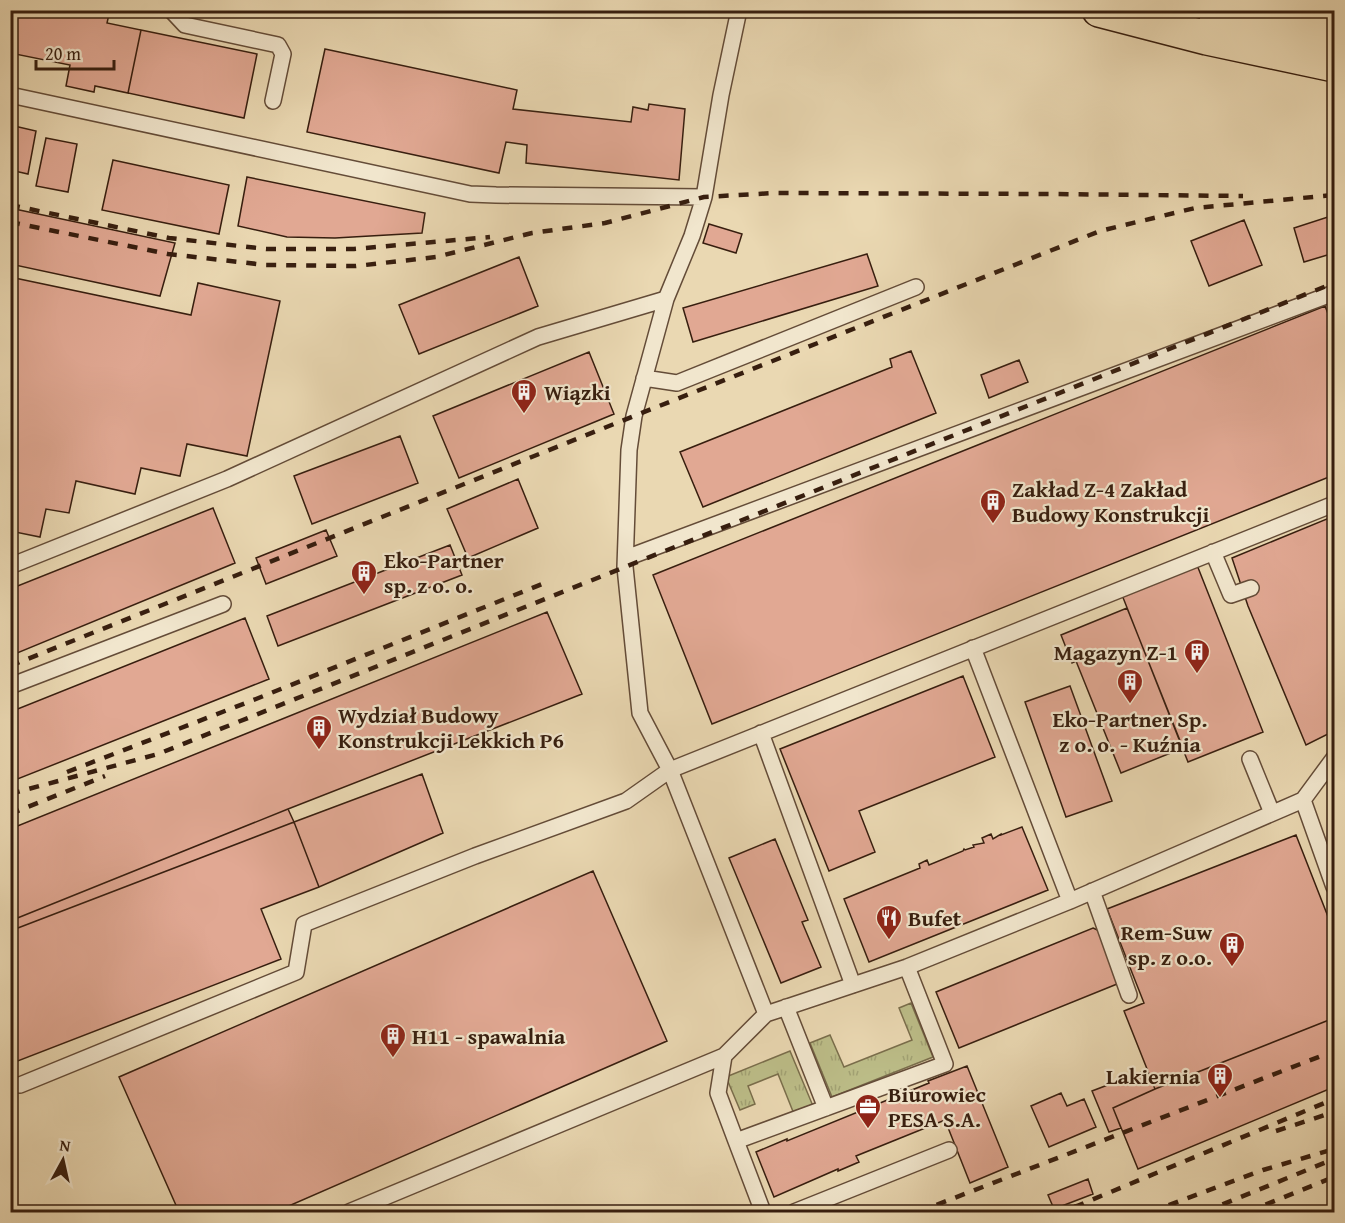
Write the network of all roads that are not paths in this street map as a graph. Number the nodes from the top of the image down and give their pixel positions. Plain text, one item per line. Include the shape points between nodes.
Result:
1 (171, 10) edge
2 (739, 10) edge
3 (1099, 10) edge
4 (1214, 10) edge
5 (1335, 34) edge
6 (1335, 65) edge
7 (10, 95) edge
8 (273, 101) dead end
9 (704, 197) junction
10 (916, 287) dead end
11 (1335, 293) edge
12 (666, 299) junction
13 (644, 378) junction
14 (1335, 504) edge
15 (1213, 552) junction
16 (626, 558) junction
17 (10, 566) edge
18 (1251, 588) dead end
19 (223, 604) dead end
20 (973, 648) junction
21 (10, 686) edge
22 (761, 734) junction
23 (1335, 758) edge
24 (1250, 759) dead end
25 (670, 770) junction
26 (1303, 801) junction
27 (1272, 813) junction
28 (1335, 887) edge
29 (1092, 891) junction
30 (1070, 901) junction
31 (907, 967) junction
32 (853, 985) junction
33 (1129, 995) dead end
34 (786, 1007) junction
35 (766, 1014) junction
36 (724, 1056) junction
37 (20, 1085) dead end
38 (825, 1108) junction
39 (736, 1141) junction
40 (949, 1150) dead end
41 (349, 1212) edge
42 (763, 1212) edge
43 (794, 1212) edge

1 - 8 lane via 185,25 278,45 283,54
2 - 9 lane
3 - 6 main road
4 - 5 main road
7 - 9 lane via 470,194
9 - 12 lane
10 - 13 lane via 677,383
11 - 16 lane
12 - 13 lane
12 - 17 lane via 538,337 227,478
13 - 16 lane via 629,450
14 - 15 lane
15 - 18 lane via 1231,595
15 - 20 lane
16 - 25 lane via 640,713
19 - 21 lane
20 - 22 lane
20 - 30 lane
22 - 25 lane
22 - 32 lane
23 - 26 lane
24 - 27 lane
25 - 35 lane
25 - 37 lane via 626,801 304,924 296,972
26 - 27 lane
26 - 28 lane
27 - 29 lane
29 - 30 lane
29 - 33 lane
30 - 31 lane
31 - 32 lane
31 - 38 lane via 945,1064
32 - 34 lane
34 - 35 lane
34 - 38 lane
35 - 36 lane
36 - 39 lane via 718,1093
36 - 41 lane
38 - 39 lane
39 - 42 lane
40 - 43 lane

